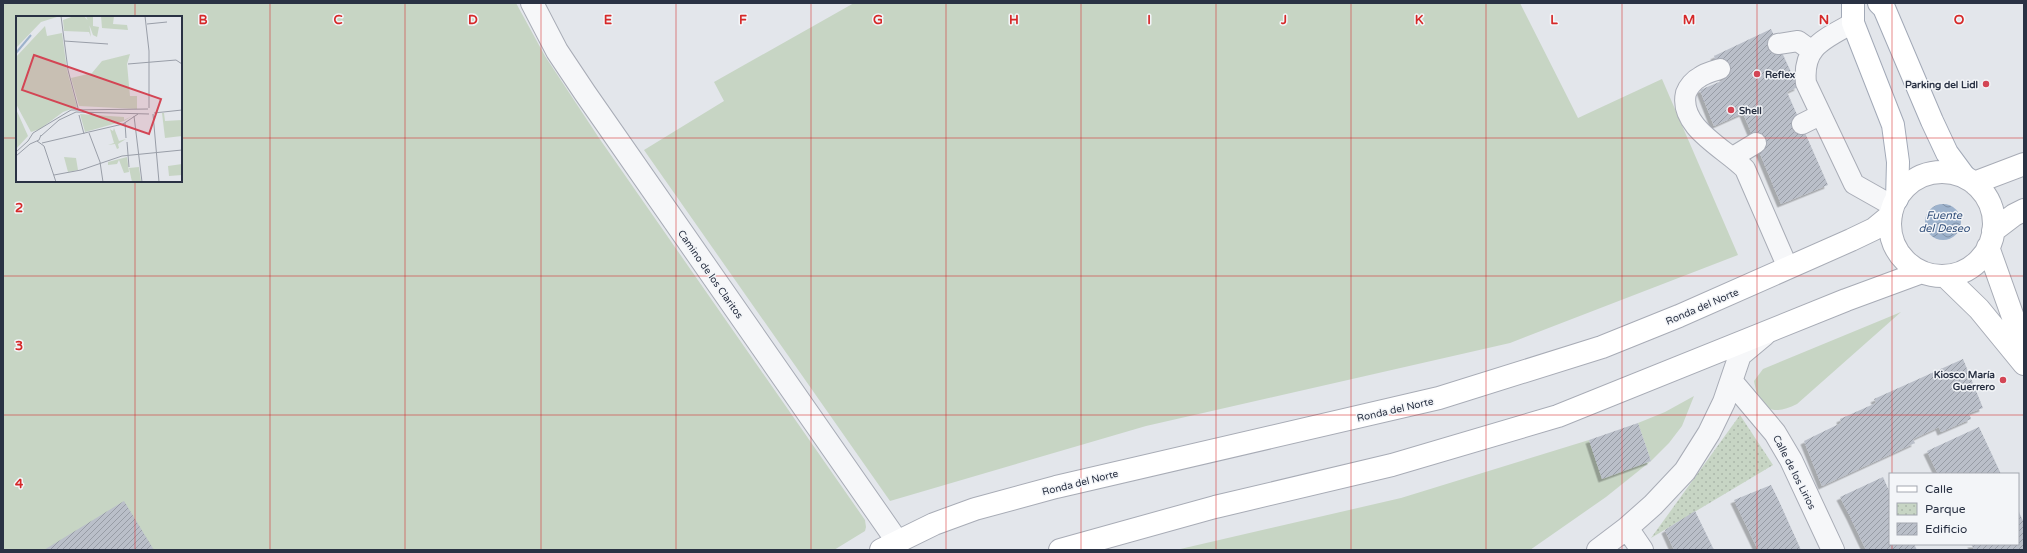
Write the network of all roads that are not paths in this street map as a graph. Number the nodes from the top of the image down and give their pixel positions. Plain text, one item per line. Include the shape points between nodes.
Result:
1 (532, 3) edge
2 (1879, 3) edge
3 (1853, 13) edge
4 (1778, 44) dead end
5 (1812, 51) junction
6 (1720, 69) dead end
7 (1820, 115) junction
8 (1802, 124) dead end
9 (1756, 143) dead end
10 (1733, 157) junction
11 (2024, 164) edge
12 (1969, 180) junction
13 (1894, 207) junction
14 (2024, 210) edge
15 (1991, 239) junction
16 (1788, 268) junction
17 (1922, 272) junction
18 (1946, 276) junction
19 (1769, 331) junction
20 (2024, 348) edge
21 (2024, 364) edge
22 (1732, 382) junction
23 (1628, 528) junction
24 (890, 546) edge
25 (1060, 550) edge
26 (1598, 550) edge
27 (1642, 550) edge
28 (1833, 550) edge

1 - 24 street, Camino de los Claritos via 557,51
2 - 12 main road via 1884,8 1947,153
3 - 5 lane
3 - 13 main road via 1893,125 1898,162
4 - 5 lane via 1798,42
5 - 7 lane via 1807,59 1806,83
6 - 10 lane via 1700,77 1693,83 1687,90 1685,108 1688,117 1717,147
7 - 8 lane
7 - 13 lane via 1854,184
9 - 10 lane
10 - 16 lane via 1745,169
11 - 12 main road
12 - 13 main road via 1943,172 1926,175 1906,187
12 - 15 main road via 1986,196 1990,205 1994,224
13 - 16 main road, Ronda del Norte via 1874,229
13 - 17 main road via 1891,233 1896,249 1907,263
14 - 15 main road via 2014,215
15 - 18 main road via 1978,262 1963,272
15 - 20 main road
16 - 24 main road, Ronda del Norte via 1602,347 1439,398 1056,487 934,524
17 - 18 main road
17 - 19 main road via 1882,285
18 - 21 main road via 1979,309
19 - 22 street via 1740,355
19 - 25 main road via 1558,416 1392,464 1215,507
22 - 23 street via 1709,433 1685,470 1665,494
22 - 28 street, Calle de los Lirios via 1775,433 1791,460
23 - 26 street
23 - 27 street

